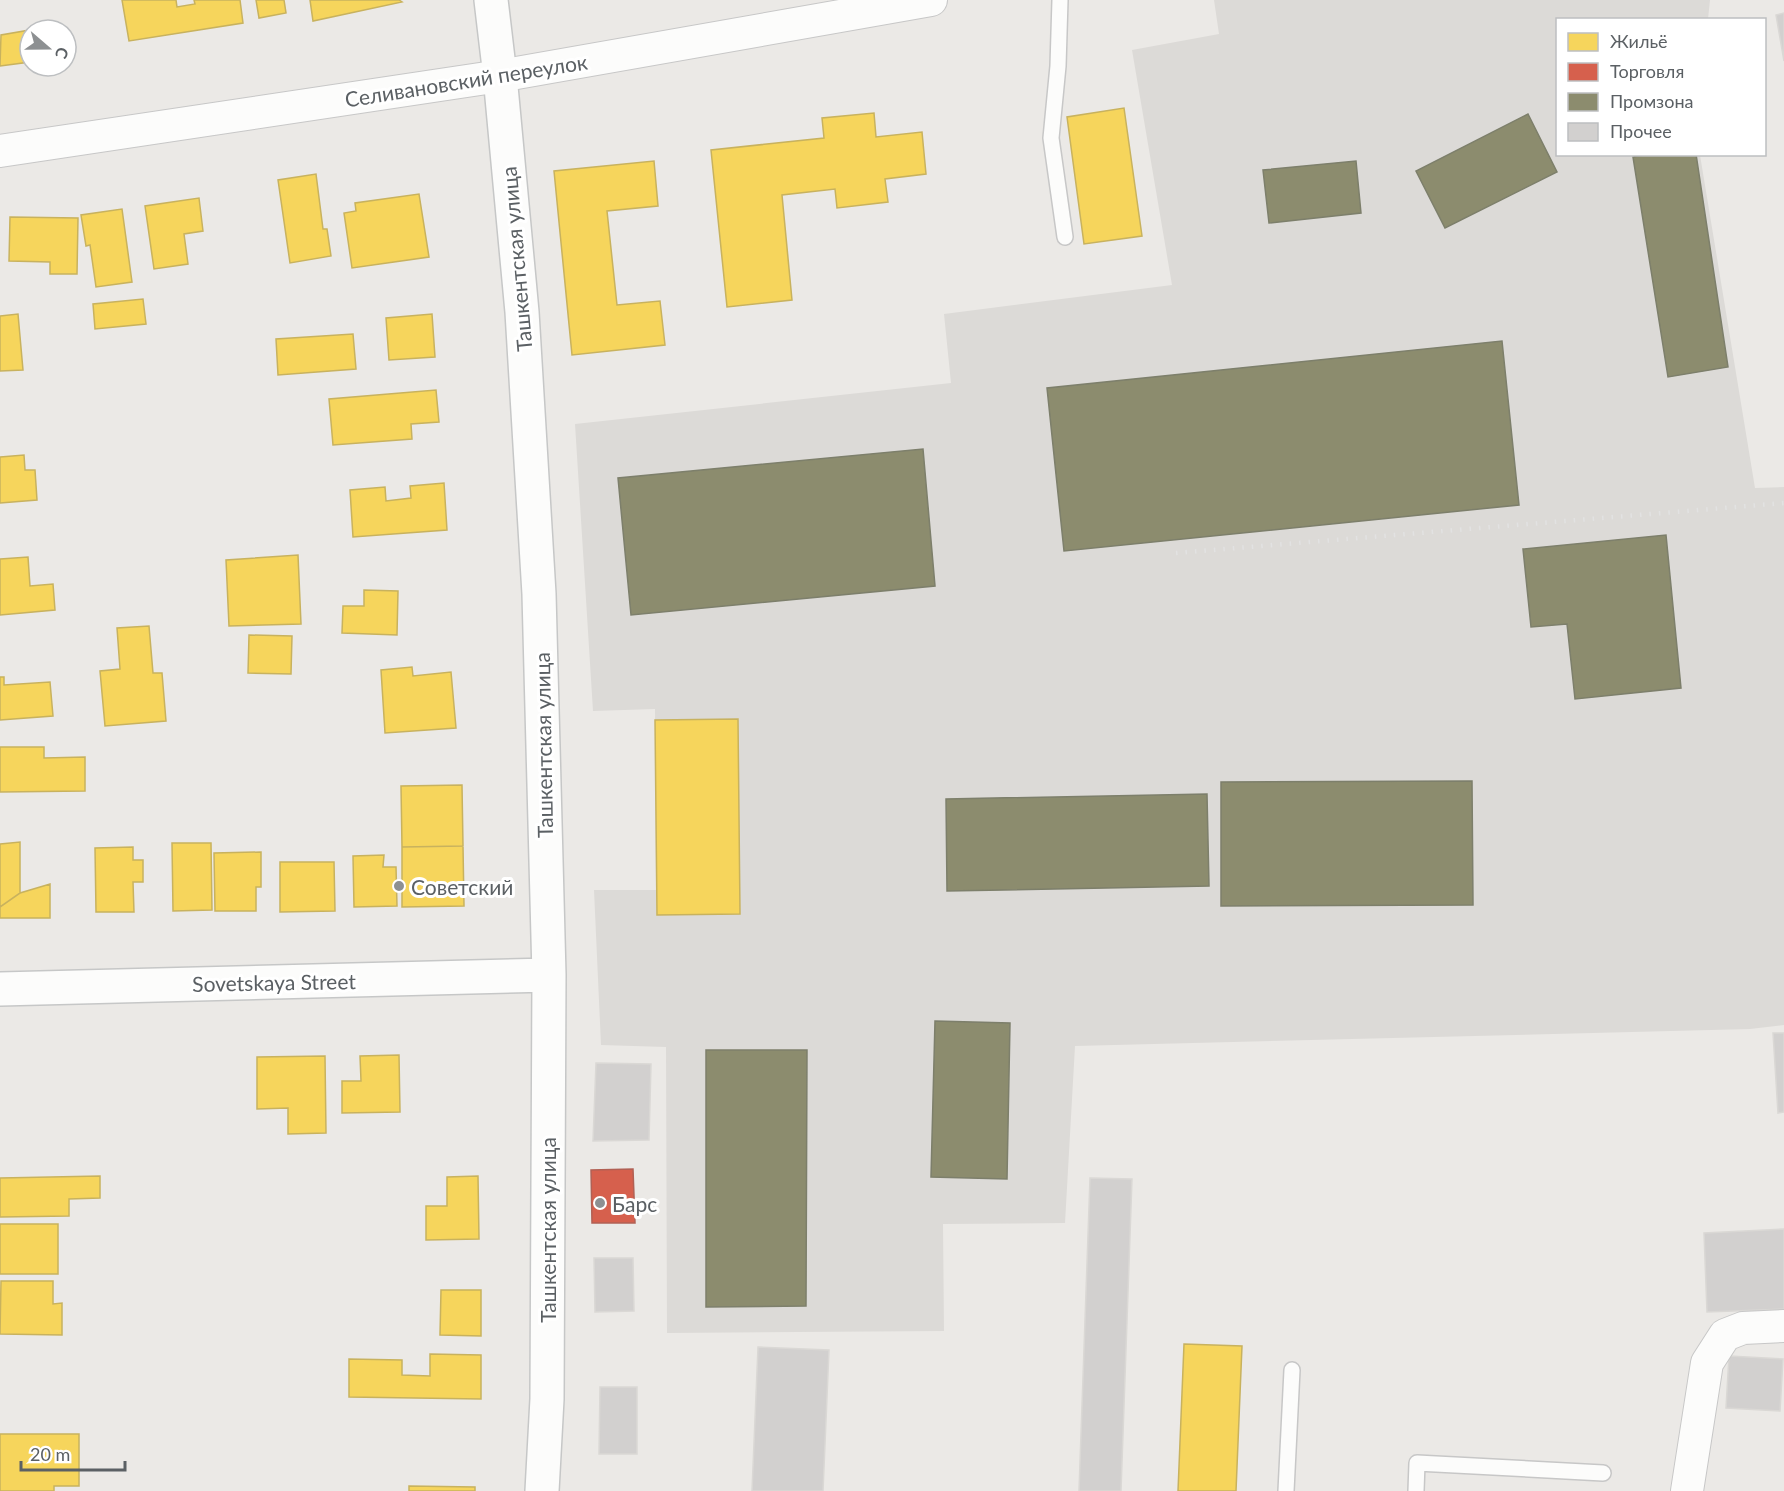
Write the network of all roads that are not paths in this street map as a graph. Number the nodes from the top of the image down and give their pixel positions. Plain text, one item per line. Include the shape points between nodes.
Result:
1 (491, 0) edge
2 (931, 0) edge
3 (1060, 0) edge
4 (500, 76) junction
5 (0, 151) edge
6 (1065, 237) dead end
7 (549, 975) junction
8 (0, 989) edge
9 (1784, 1326) edge
10 (1292, 1370) dead end
11 (1603, 1473) dead end
12 (542, 1491) edge
13 (1286, 1491) edge
14 (1416, 1491) edge
15 (1687, 1491) edge

1 - 4 street, Ташкентская улица
2 - 4 street, Селивановский переулок
3 - 6 lane via 1051,138
4 - 5 street, Селивановский переулок
4 - 7 street, Ташкентская улица via 522,312 539,583
7 - 8 street, Sovetskaya Street
7 - 12 street, Ташкентская улица via 547,1399
9 - 15 street via 1743,1328 1725,1335 1707,1363
10 - 13 lane
11 - 14 lane via 1417,1463

